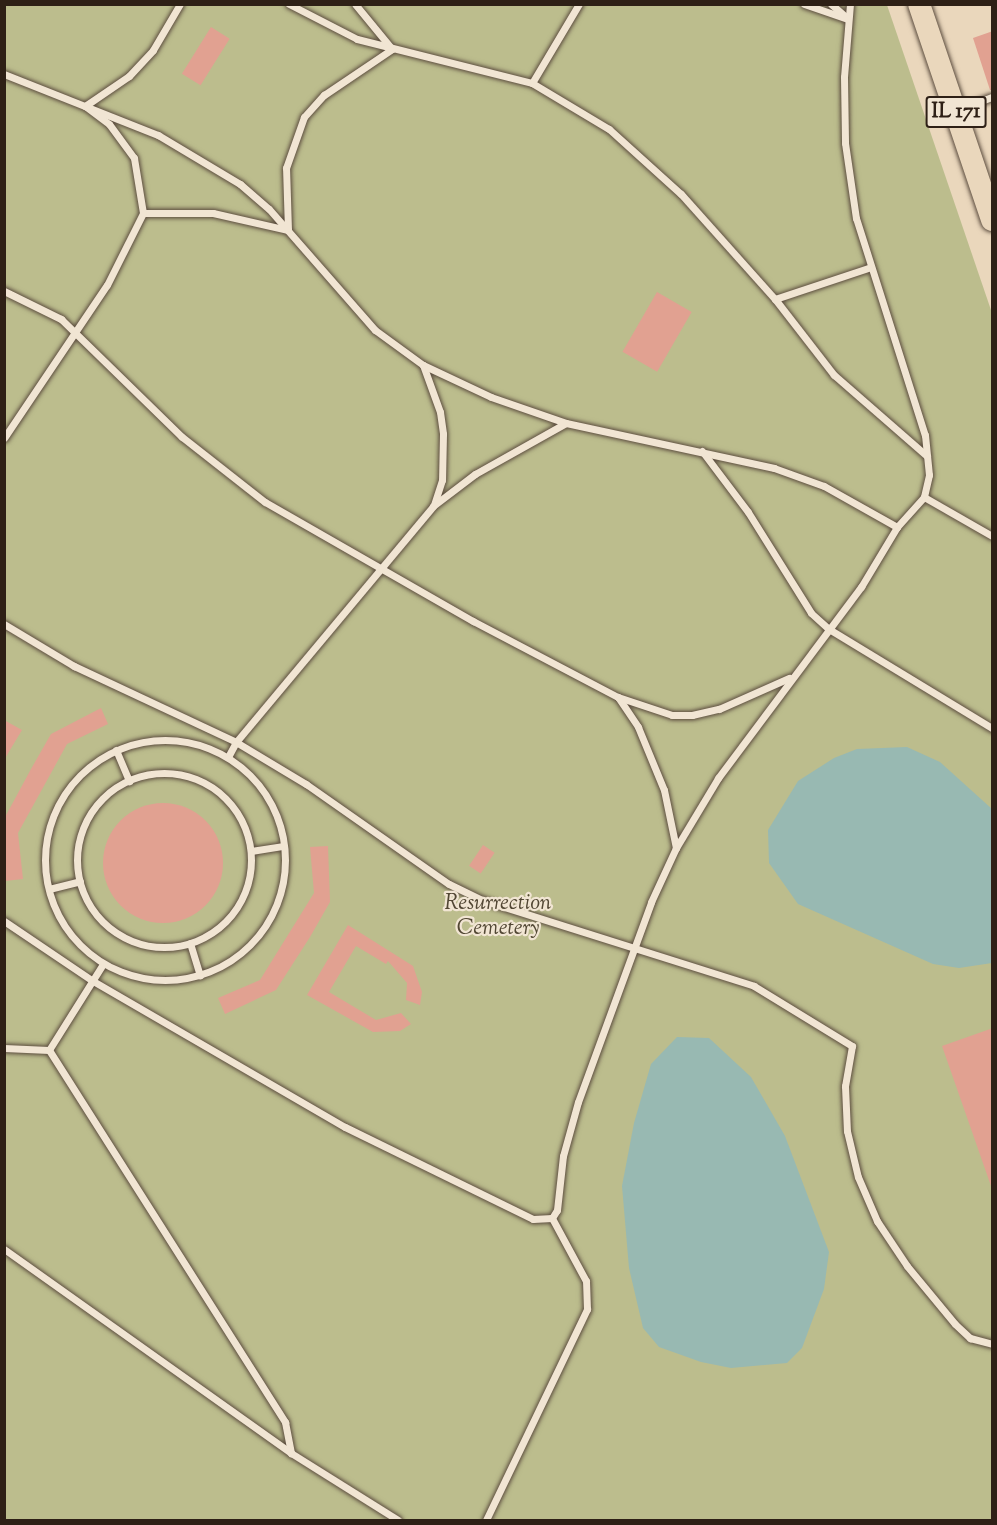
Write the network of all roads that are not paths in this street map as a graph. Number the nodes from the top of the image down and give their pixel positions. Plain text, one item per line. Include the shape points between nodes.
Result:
1 (180, 4) edge
2 (289, 4) edge
3 (356, 4) edge
4 (579, 4) edge
5 (804, 4) edge
6 (831, 4) edge
7 (850, 4) edge
8 (919, 4) edge
9 (848, 19) junction
10 (392, 49) junction
11 (4, 74) edge
12 (532, 83) junction
13 (993, 97) edge
14 (85, 106) junction
15 (955, 111) junction
16 (143, 213) junction
17 (993, 220) edge
18 (288, 230) junction
19 (871, 267) junction
20 (4, 291) edge
21 (776, 299) junction
22 (76, 334) junction
23 (423, 365) junction
24 (566, 423) junction
25 (4, 438) edge
26 (702, 451) junction
27 (927, 456) junction
28 (924, 497) junction
29 (433, 506) junction
30 (897, 527) junction
31 (993, 536) edge
32 (381, 569) junction
33 (4, 624) edge
34 (829, 629) junction
35 (792, 676) junction
36 (618, 697) junction
37 (993, 728) edge
38 (236, 742) junction
39 (116, 750) junction
40 (228, 757) junction
41 (129, 781) junction
42 (284, 846) junction
43 (676, 848) junction
44 (251, 851) junction
45 (80, 881) junction
46 (49, 889) junction
47 (4, 921) edge
48 (190, 943) junction
49 (634, 947) junction
50 (104, 964) junction
51 (200, 975) junction
52 (93, 981) junction
53 (4, 1048) edge
54 (49, 1050) junction
55 (552, 1218) junction
56 (4, 1249) edge
57 (993, 1344) edge
58 (291, 1453) junction
59 (398, 1521) edge
60 (486, 1521) edge

1 - 14 lane via 153,50 129,76
2 - 10 lane via 357,39
3 - 10 lane
4 - 12 lane
5 - 9 lane
6 - 9 lane
7 - 9 lane
8 - 15 main road, IL 171
9 - 19 lane via 845,143 856,218
10 - 12 lane
10 - 18 lane via 324,95 304,117 286,168
11 - 14 lane
12 - 21 lane via 599,123 647,160
13 - 15 lane
14 - 16 lane via 109,124 134,158
14 - 18 lane via 158,135 200,157 240,184
15 - 17 main road, IL 171
16 - 18 lane via 213,213
16 - 22 lane via 107,285
18 - 23 lane via 375,330
19 - 21 lane
19 - 27 lane via 925,435
20 - 22 lane via 47,310
21 - 27 lane via 834,375
22 - 25 lane
22 - 32 lane via 222,473
23 - 24 lane via 491,397
23 - 29 lane via 440,412 443,434 442,480
24 - 26 lane
24 - 29 lane via 475,474
26 - 30 lane via 774,468 824,486
26 - 34 lane via 748,512 811,613
27 - 28 lane via 929,475
28 - 30 lane
28 - 31 lane
29 - 32 lane
30 - 34 lane via 861,587
32 - 36 lane
32 - 38 lane
33 - 38 lane via 75,666
34 - 35 lane
34 - 37 lane
35 - 36 lane via 719,708 692,715 672,716
35 - 43 lane via 718,778
36 - 43 lane via 638,727 664,790
38 - 40 lane
38 - 49 lane via 306,784 449,884 482,900
39 - 40 lane via 144,742 173,740 202,745
39 - 41 lane
39 - 46 lane via 91,765 70,786 55,811 47,839 45,868
40 - 42 lane via 264,791 276,813
41 - 44 lane via 168,773 210,785 238,813
41 - 45 lane via 102,799 85,824 78,852
42 - 44 lane
42 - 51 lane via 282,887 261,932 223,965
43 - 49 lane
44 - 48 lane via 249,878 240,903 222,925
45 - 46 lane
45 - 48 lane via 101,920 125,938 153,946
46 - 50 lane via 63,923 81,946
47 - 52 lane
48 - 51 lane
49 - 55 lane via 578,1102 563,1155 557,1210
49 - 57 lane via 754,986 852,1046 845,1086 848,1131 858,1177 877,1221 907,1266 955,1324 970,1338
50 - 51 lane via 151,980
50 - 52 lane
52 - 54 lane
52 - 55 lane via 345,1127 533,1219
53 - 54 lane
54 - 58 lane via 285,1422
55 - 60 lane via 586,1281 587,1309
56 - 58 lane
58 - 59 lane

